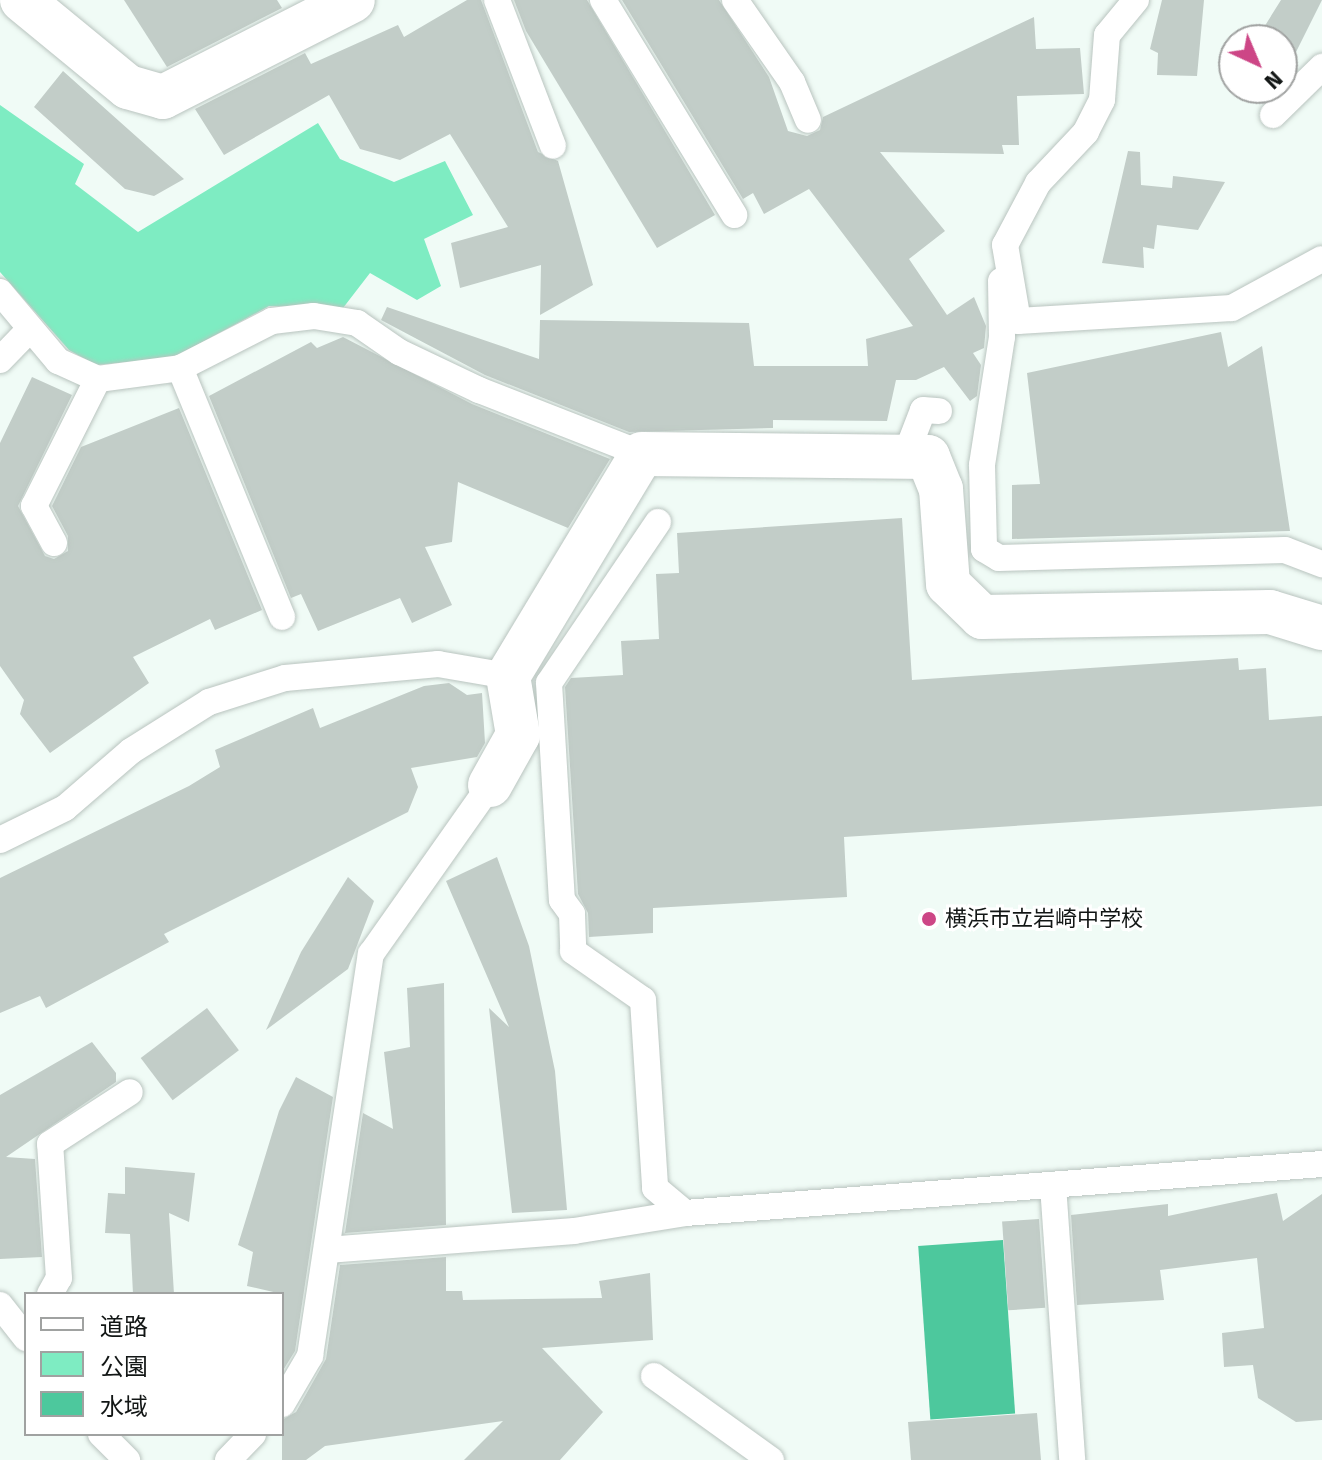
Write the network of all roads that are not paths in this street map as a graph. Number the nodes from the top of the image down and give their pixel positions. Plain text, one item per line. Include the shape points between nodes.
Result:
1 (22, 0) edge
2 (353, 0) edge
3 (497, 0) edge
4 (603, 0) edge
5 (735, 0) edge
6 (1136, 0) edge
7 (303, 11) edge
8 (1322, 67) edge
9 (1273, 115) dead end
10 (808, 120) dead end
11 (553, 146) dead end
12 (734, 215) dead end
13 (1005, 245) junction
14 (1322, 259) edge
15 (0, 292) edge
16 (30, 329) junction
17 (0, 360) edge
18 (180, 368) junction
19 (98, 379) junction
20 (939, 411) dead end
21 (967, 443) dead end
22 (642, 454) junction
23 (905, 457) junction
24 (982, 465) junction
25 (658, 522) dead end
26 (54, 543) dead end
27 (1322, 564) edge
28 (282, 617) dead end
29 (1322, 628) edge
30 (508, 676) junction
31 (490, 785) joint
32 (0, 840) edge
33 (130, 1092) dead end
34 (1322, 1164) edge
35 (1053, 1185) junction
36 (685, 1213) junction
37 (327, 1250) junction
38 (51, 1292) edge
39 (0, 1305) edge
40 (24, 1335) edge
41 (654, 1376) dead end
42 (284, 1401) edge
43 (103, 1436) edge
44 (251, 1436) edge
45 (127, 1460) edge
46 (228, 1460) edge
47 (771, 1460) edge
48 (1072, 1460) edge

1 - 7 street via 128,87 163,97
2 - 7 street
3 - 11 lane
4 - 12 lane
5 - 10 lane via 792,82
6 - 13 lane via 1107,35 1102,100 1086,132 1038,183
8 - 9 lane
13 - 14 lane via 1018,321 1232,308
13 - 24 lane via 997,380
15 - 16 lane
16 - 17 lane
16 - 19 lane via 58,361
18 - 19 lane
18 - 22 lane via 272,321 314,316 357,323 399,352 479,390
18 - 28 lane
19 - 26 lane via 34,506
20 - 23 lane via 923,410
21 - 24 lane
22 - 23 street
22 - 30 street
23 - 29 street via 928,457 941,489 948,584 982,617 1270,612
24 - 27 lane via 984,549 999,558 1285,550
25 - 36 lane via 549,683 562,900 572,914 573,951 643,1000 655,1188
30 - 31 street via 518,735
30 - 32 lane via 438,664 285,678 209,702 131,751 65,808
31 - 37 lane via 371,954
33 - 38 lane via 50,1144 59,1278
34 - 35 lane
35 - 36 lane
35 - 48 lane
36 - 37 lane via 574,1231
37 - 42 lane via 310,1356
39 - 40 lane
41 - 47 lane
43 - 45 lane
44 - 46 lane

